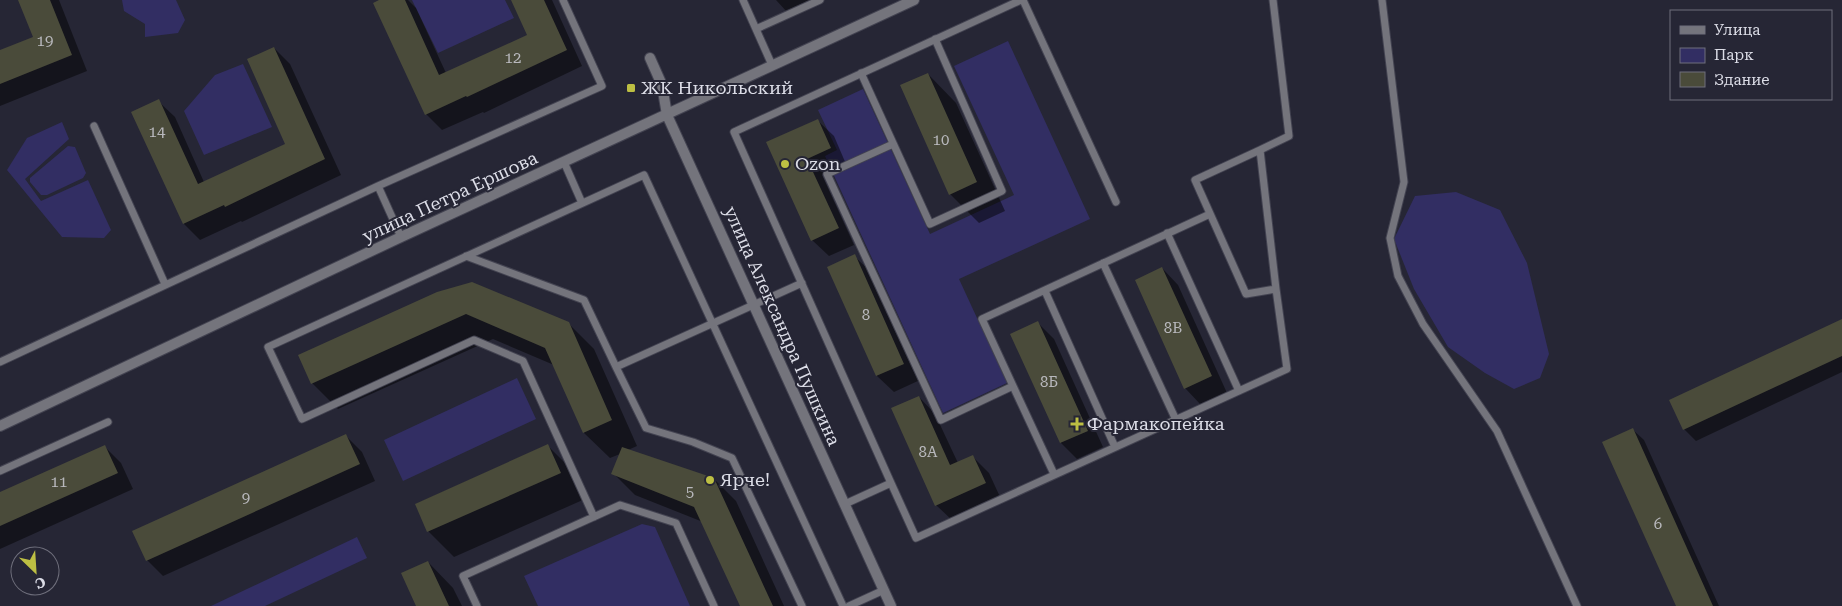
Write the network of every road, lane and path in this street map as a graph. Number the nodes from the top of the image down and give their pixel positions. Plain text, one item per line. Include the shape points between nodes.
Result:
1 (563, 0) edge
2 (743, 0) edge
3 (820, 0) edge
4 (914, 0) edge
5 (1022, 0) edge
6 (1273, 0) edge
7 (1382, 0) edge
8 (756, 29) junction
9 (935, 39) junction
10 (650, 58) dead end
11 (772, 65) junction
12 (861, 73) junction
13 (668, 114) junction
14 (94, 126) dead end
15 (893, 144) junction
16 (1260, 150) junction
17 (564, 162) junction
18 (378, 186) junction
19 (1116, 202) dead end
20 (582, 203) junction
21 (1210, 214) junction
22 (1167, 233) junction
23 (401, 237) junction
24 (466, 256) junction
25 (1103, 263) junction
26 (802, 283) junction
27 (165, 284) junction
28 (1276, 289) junction
29 (1044, 290) junction
30 (754, 304) junction
31 (712, 322) junction
32 (0, 362) edge
33 (616, 367) junction
34 (1013, 386) junction
35 (1240, 391) junction
36 (1176, 420) junction
37 (108, 422) dead end
38 (0, 426) edge
39 (1116, 447) junction
40 (0, 471) edge
41 (1054, 474) junction
42 (891, 482) junction
43 (845, 504) junction
44 (594, 517) junction
45 (884, 590) junction
46 (477, 606) edge
47 (714, 606) edge
48 (802, 606) edge
49 (843, 606) edge
50 (849, 606) edge
51 (891, 606) edge
52 (1578, 606) edge

1 - 18 lane via 602,86
2 - 8 lane
3 - 8 lane
4 - 11 street, улица Петра Ершова
5 - 9 lane
5 - 19 lane
6 - 16 lane via 1289,136
7 - 52 lane via 1404,182 1390,238 1398,276 1423,324 1497,431
8 - 11 lane
9 - 12 lane
9 - 15 lane via 1002,191 930,224
10 - 13 street, улица Александра Пушкина via 662,85
11 - 13 street, улица Петра Ершова
12 - 15 lane
12 - 26 lane via 734,132
13 - 17 street, улица Петра Ершова
13 - 30 street, улица Александра Пушкина
14 - 27 lane
15 - 34 lane via 827,174 941,420
16 - 21 lane via 1194,180
16 - 28 lane
17 - 20 lane
17 - 23 street, улица Петра Ершова
18 - 23 lane
18 - 27 lane
20 - 24 lane
20 - 31 lane via 644,175
21 - 22 lane
21 - 28 lane via 1246,294
22 - 25 lane
22 - 35 lane
23 - 38 street, улица Петра Ершова
24 - 33 lane via 584,300
24 - 44 lane via 268,347 302,419 474,340 523,361
25 - 29 lane
25 - 36 lane
26 - 30 lane
26 - 42 lane
27 - 32 lane
28 - 35 lane via 1287,369
29 - 34 lane via 982,320
29 - 39 lane
30 - 31 lane
30 - 43 street, улица Александра Пушкина
31 - 33 lane
31 - 49 lane
33 - 48 lane via 646,428 732,458
34 - 41 lane
35 - 36 lane
36 - 39 lane
37 - 40 lane
39 - 41 lane
41 - 42 lane via 916,538
42 - 43 lane
43 - 45 street, улица Александра Пушкина
44 - 46 lane via 464,576
44 - 47 lane via 620,505 676,523
45 - 50 lane
45 - 51 street, улица Александра Пушкина

